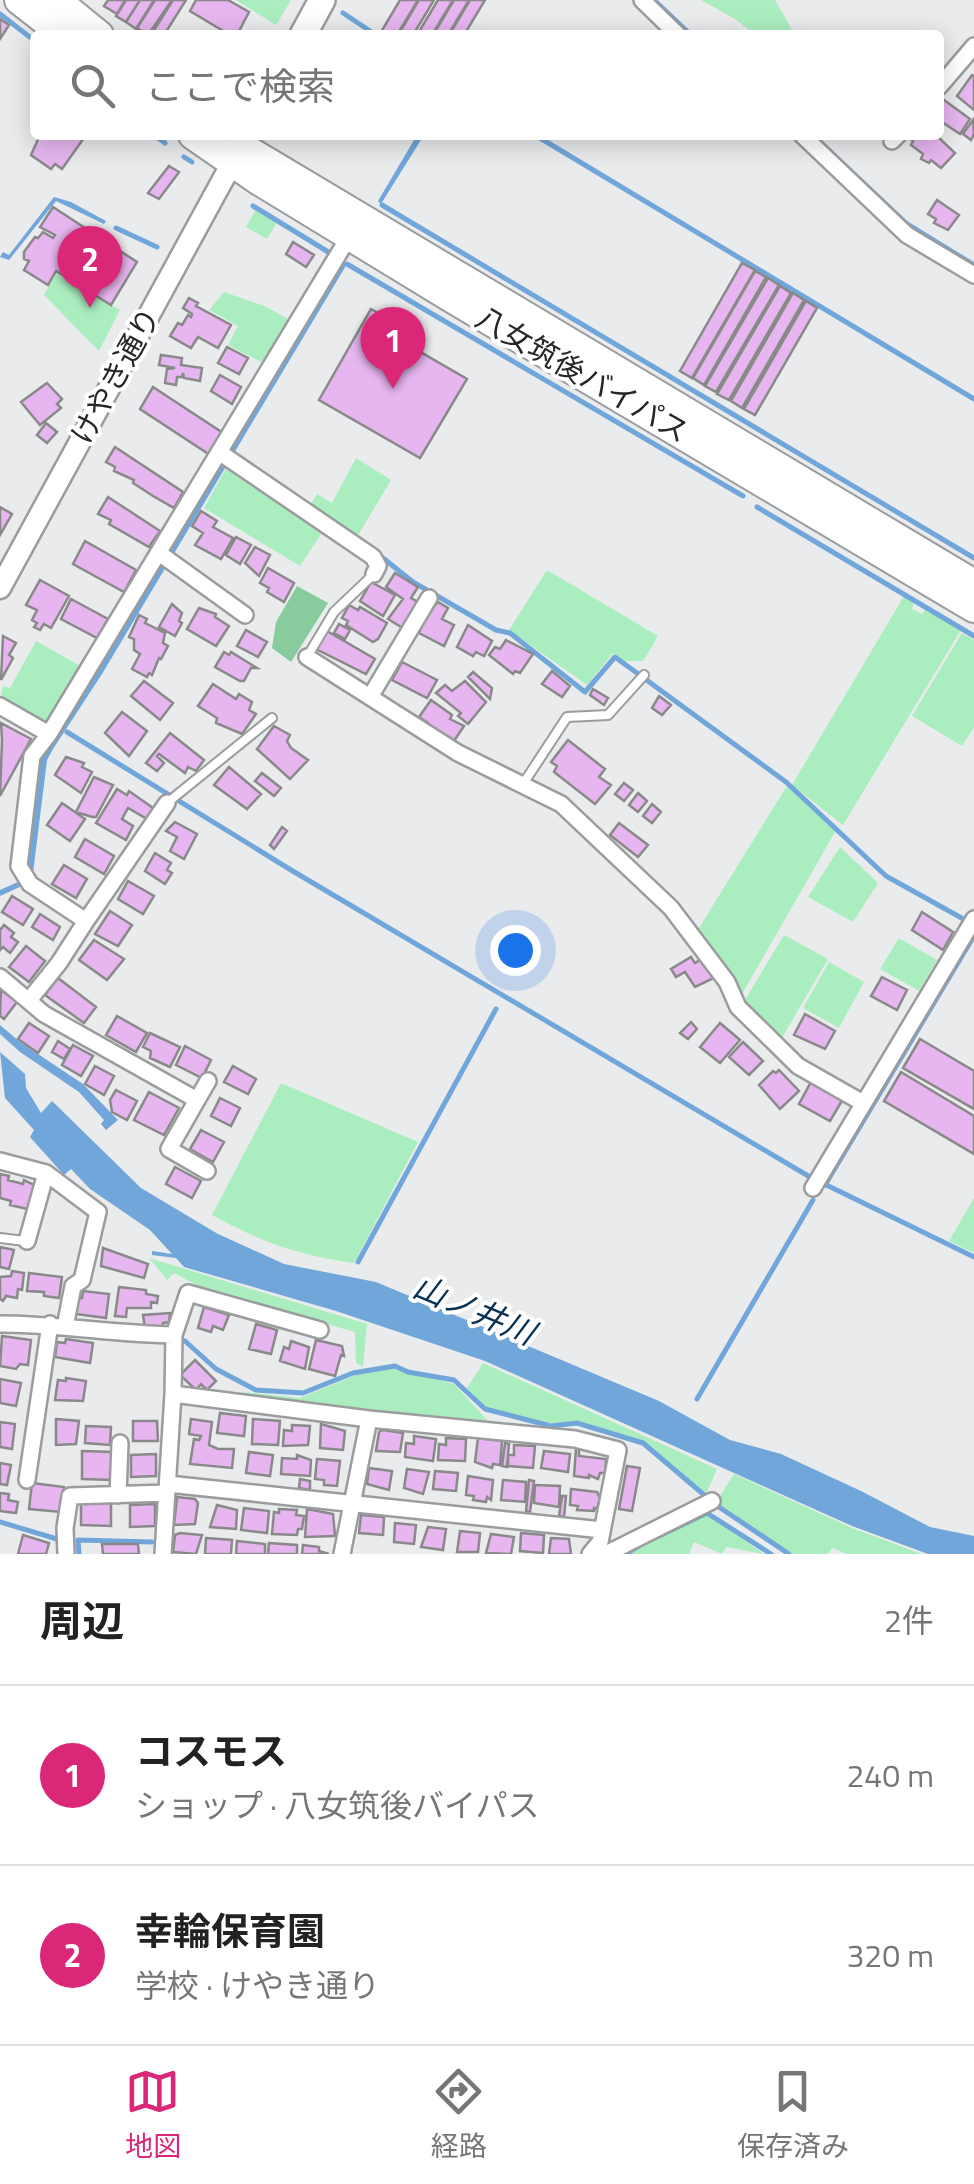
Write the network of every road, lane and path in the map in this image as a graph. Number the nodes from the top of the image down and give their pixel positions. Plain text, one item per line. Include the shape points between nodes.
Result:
1 (19, 0) edge
2 (56, 0) edge
3 (322, 0) edge
4 (642, 0) edge
5 (58, 30) edge
6 (94, 30) edge
7 (306, 30) edge
8 (673, 30) edge
9 (974, 46) edge
10 (944, 81) edge
11 (807, 140) edge
12 (237, 145) edge
13 (355, 227) junction
14 (974, 275) edge
15 (224, 456) junction
16 (163, 556) junction
17 (374, 574) joint
18 (974, 584) edge
19 (0, 588) edge
20 (429, 598) dead end
21 (974, 608) edge
22 (245, 614) dead end
23 (307, 657) joint
24 (644, 675) dead end
25 (370, 697) junction
26 (0, 706) edge
27 (272, 718) dead end
28 (49, 734) junction
29 (523, 784) junction
30 (167, 804) joint
31 (974, 919) edge
32 (86, 922) junction
33 (0, 977) edge
34 (30, 999) junction
35 (208, 1081) dead end
36 (197, 1100) junction
37 (864, 1103) junction
38 (0, 1161) edge
39 (207, 1171) dead end
40 (46, 1173) junction
41 (813, 1188) dead end
42 (0, 1238) edge
43 (26, 1241) joint
44 (0, 1324) edge
45 (57, 1326) junction
46 (320, 1330) dead end
47 (174, 1336) junction
48 (173, 1394) junction
49 (369, 1419) junction
50 (120, 1443) dead end
51 (26, 1480) dead end
52 (167, 1489) junction
53 (118, 1495) junction
54 (712, 1500) dead end
55 (351, 1504) junction
56 (602, 1530) junction
57 (66, 1554) edge
58 (163, 1554) edge
59 (342, 1554) edge
60 (590, 1554) edge
61 (606, 1554) edge

1 - 5 highway
2 - 6 highway
3 - 7 main road
4 - 8 street
9 - 10 street
11 - 14 street via 906,235
12 - 13 highway, 八女筑後バイパス
12 - 19 street, けやき通り
13 - 15 street
13 - 18 highway, 八女筑後バイパス
13 - 21 highway, 八女筑後バイパス
15 - 16 street
15 - 17 street via 373,557
16 - 22 street
16 - 28 street
17 - 23 lane via 334,612
20 - 25 street
23 - 25 street
24 - 29 lane via 608,715 567,717
25 - 29 street via 458,753
26 - 28 street
27 - 30 lane
28 - 32 street via 32,756 19,866 26,879
29 - 37 street via 561,804 671,908 738,1007 798,1066
30 - 32 street
31 - 37 street
32 - 34 street
33 - 34 street
34 - 36 street via 44,1014
35 - 36 street
36 - 39 street via 169,1149
37 - 41 street
38 - 40 street
40 - 43 street
40 - 45 street via 98,1212 82,1280 73,1286
42 - 43 lane
44 - 45 street
45 - 47 street
45 - 51 street
46 - 47 street via 188,1292
47 - 48 street
48 - 49 street
48 - 52 street
49 - 55 street
49 - 56 street via 575,1439 618,1450
50 - 53 street
52 - 53 street
52 - 55 street
52 - 58 street
53 - 57 street via 70,1496
54 - 61 street
55 - 56 street
55 - 59 street
56 - 60 street

